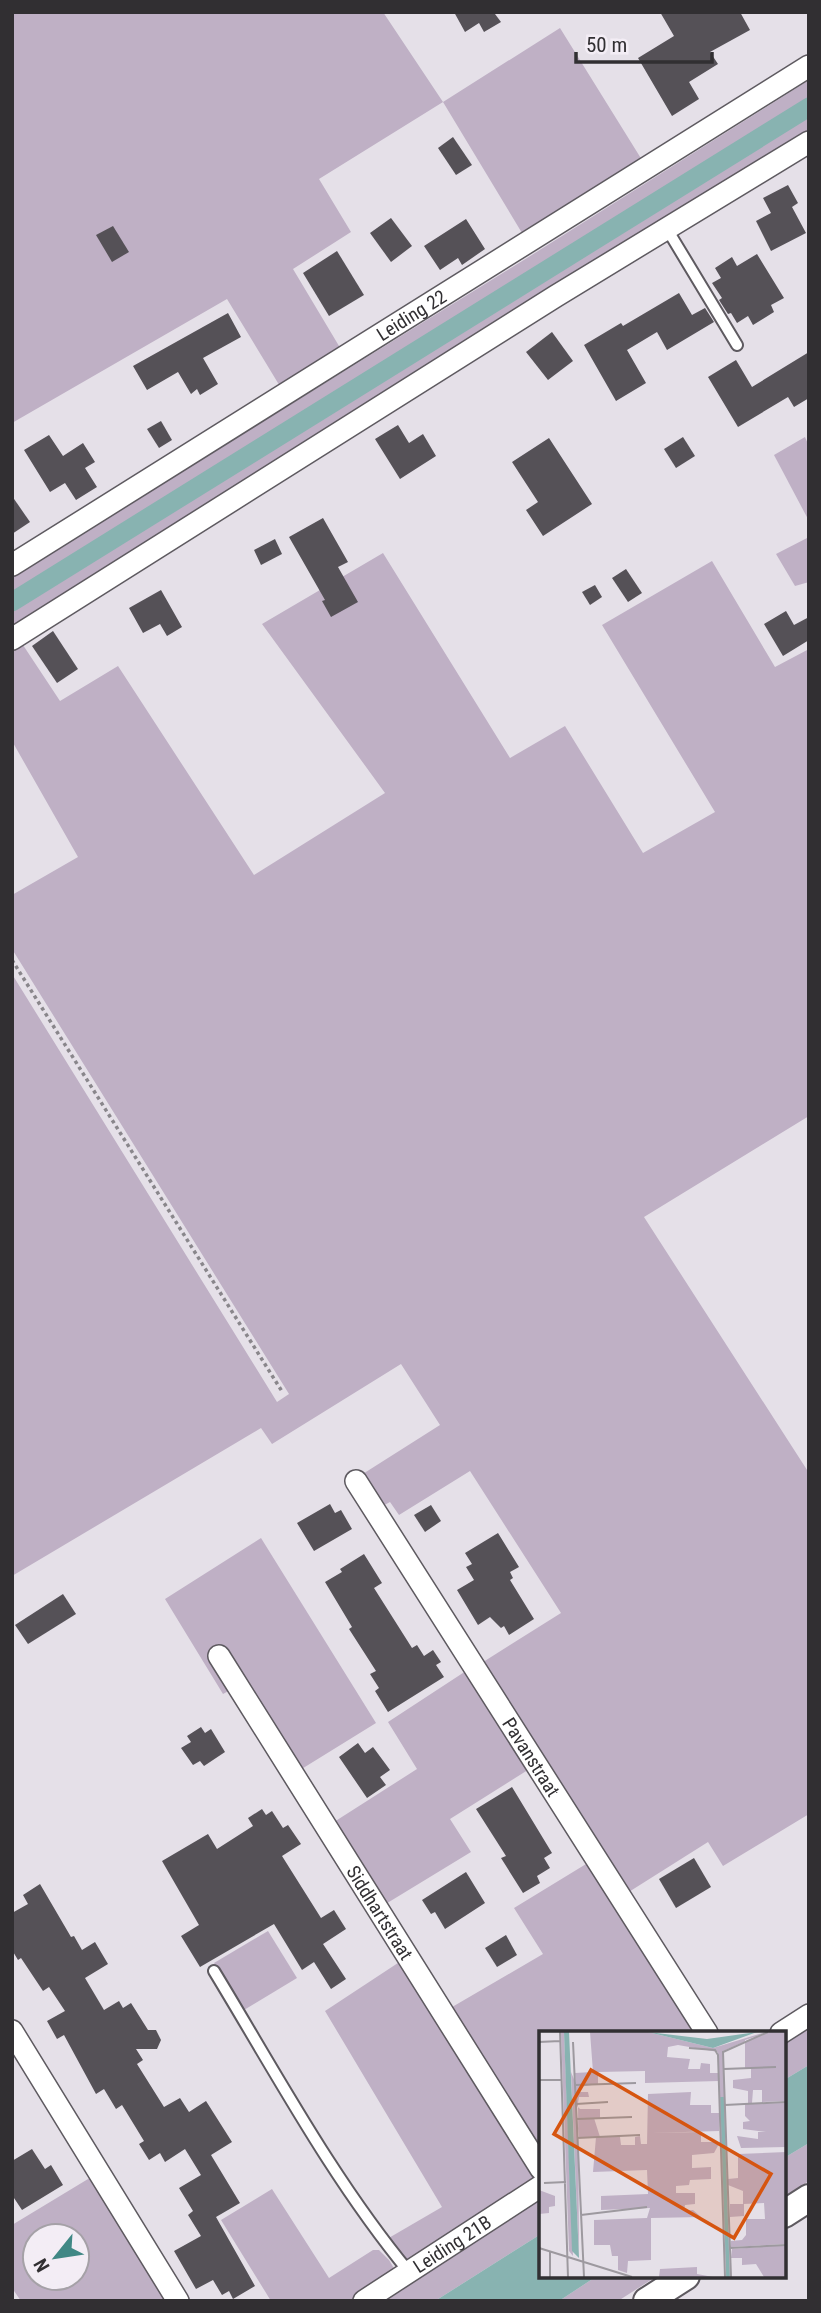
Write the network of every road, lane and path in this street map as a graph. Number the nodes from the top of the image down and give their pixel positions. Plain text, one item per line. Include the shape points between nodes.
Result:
1 (809, 66) edge
2 (809, 142) edge
3 (667, 229) junction
4 (737, 345) dead end
5 (12, 565) edge
6 (12, 639) edge
7 (12, 960) edge
8 (283, 1393) dead end
9 (356, 1481) dead end
10 (219, 1656) dead end
11 (214, 1971) dead end
12 (809, 2015) edge
13 (12, 2031) edge
14 (706, 2031) edge
15 (784, 2031) edge
16 (539, 2166) edge
17 (539, 2187) edge
18 (809, 2198) edge
19 (786, 2213) edge
20 (409, 2272) junction
21 (683, 2278) edge
22 (178, 2301) edge
23 (364, 2301) edge
24 (647, 2301) edge

1 - 5 street, Leiding 22
2 - 3 street
3 - 4 lane
3 - 6 street
7 - 8 path
9 - 14 street, Pavanstraat
10 - 16 street, Siddhartstraat
11 - 20 lane via 376,2232
12 - 15 street
13 - 22 street
17 - 20 street, Leiding 21B
18 - 19 street
20 - 23 street, Leiding 21B
21 - 24 street

